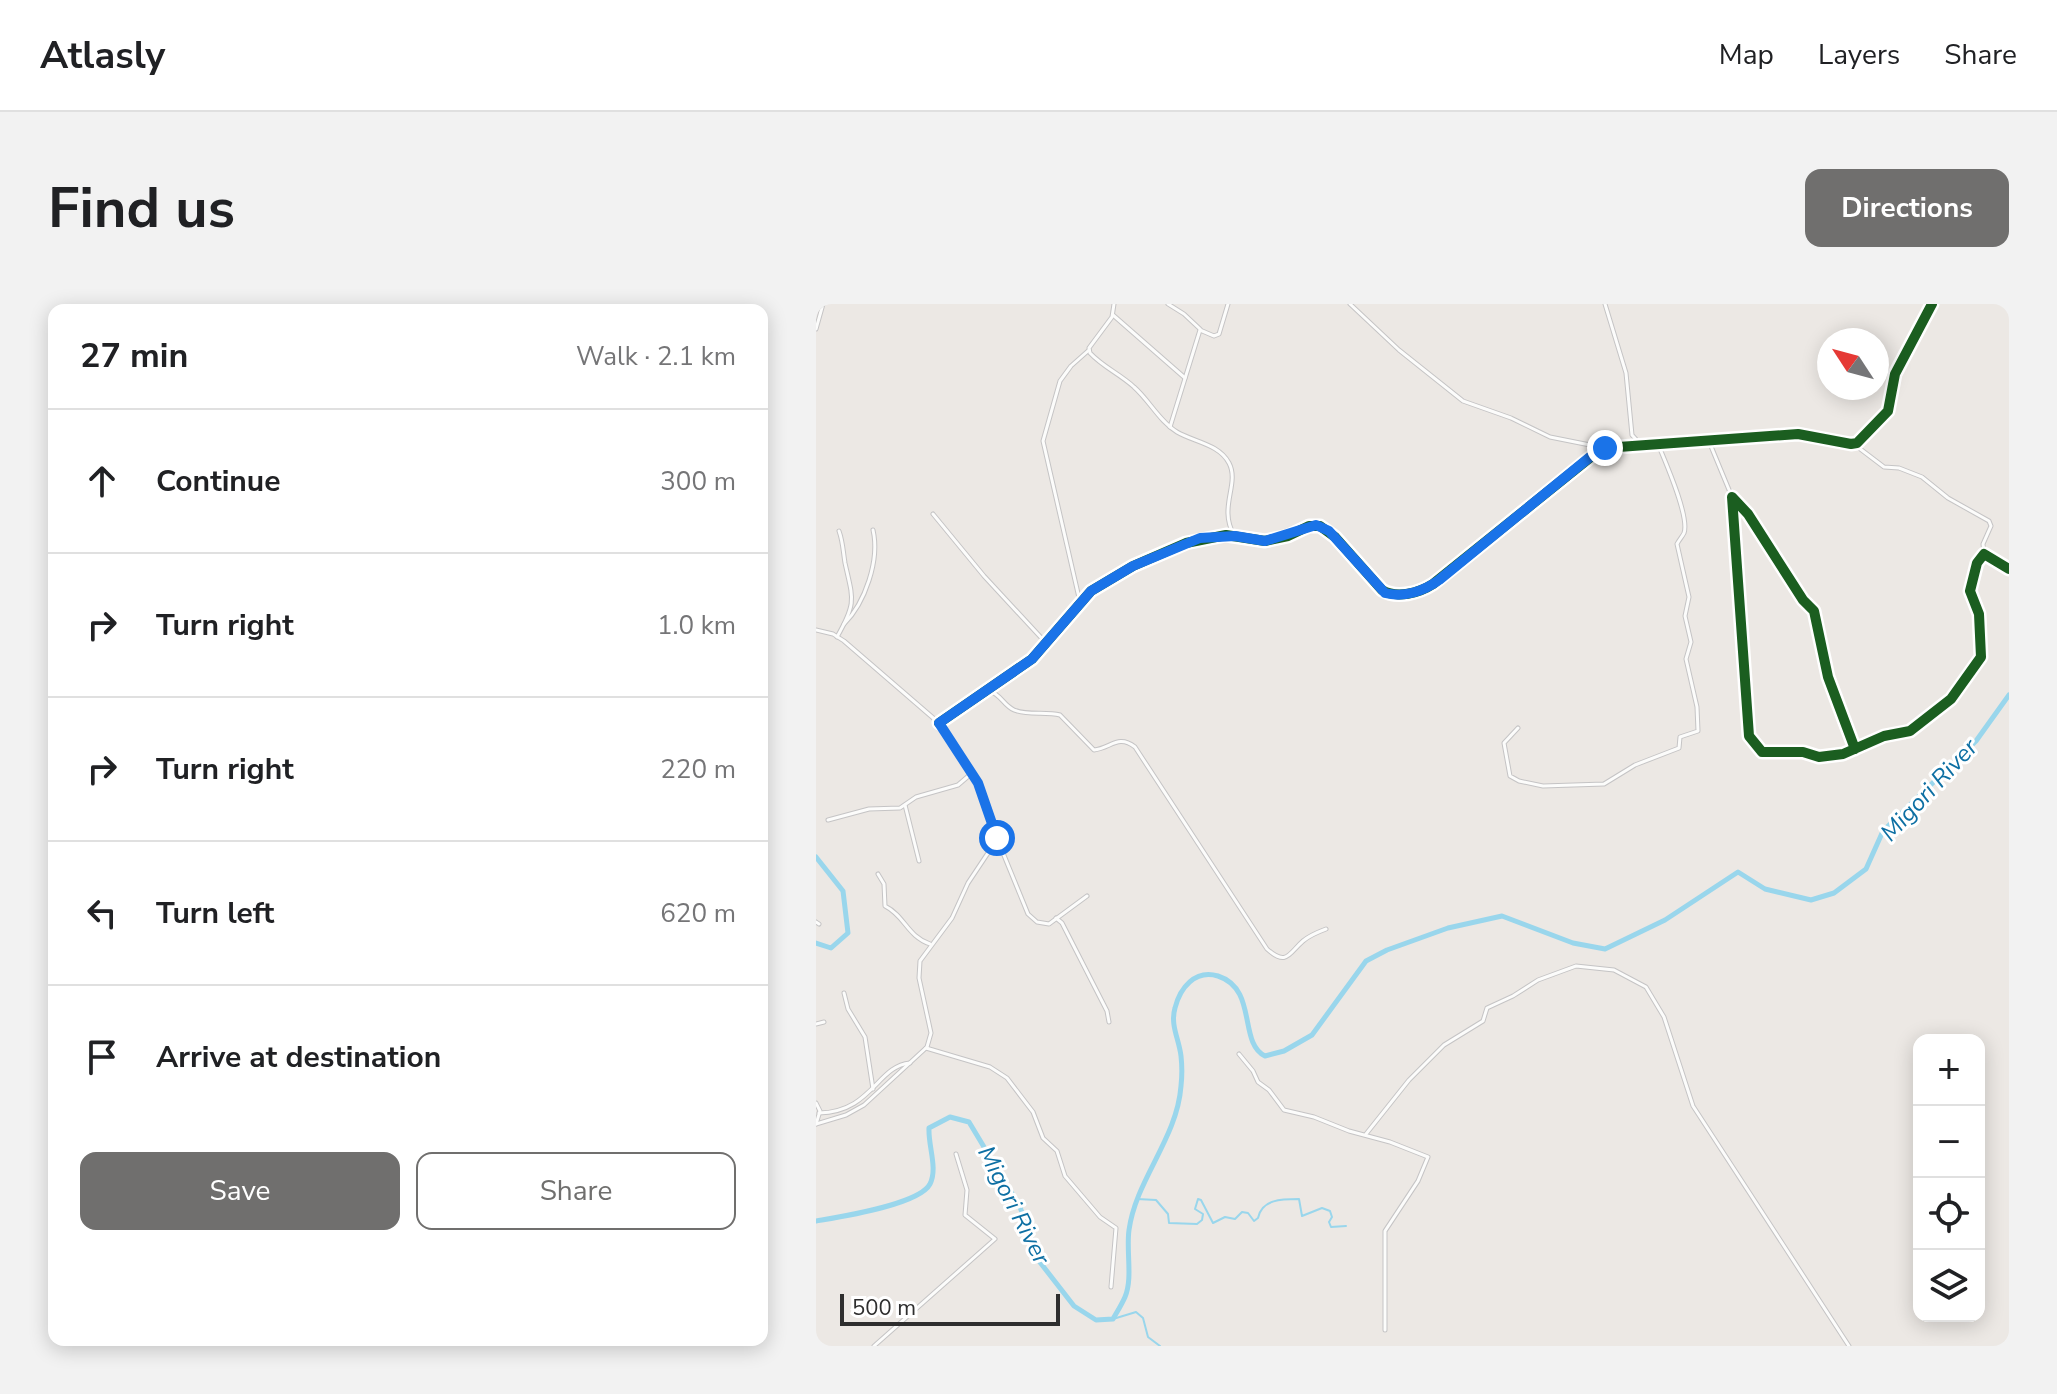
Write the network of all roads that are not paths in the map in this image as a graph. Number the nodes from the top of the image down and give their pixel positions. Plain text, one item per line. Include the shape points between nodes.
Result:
1 (823, 304) edge
2 (1114, 304) edge
3 (1168, 304) edge
4 (1228, 304) edge
5 (1350, 304) edge
6 (1605, 304) edge
7 (1932, 304) edge
8 (1113, 315) junction
9 (816, 329) edge
10 (1200, 329) junction
11 (1089, 350) junction
12 (1185, 378) junction
13 (1170, 427) junction
14 (1632, 435) junction
15 (1708, 439) junction
16 (1589, 444) junction
17 (1658, 444) junction
18 (1854, 444) junction
19 (1643, 447) junction
20 (1605, 448) junction
21 (1627, 448) junction
22 (1590, 457) junction
23 (1732, 497) junction
24 (933, 514) dead end
25 (1229, 526) junction
26 (873, 530) dead end
27 (839, 531) dead end
28 (1226, 535) junction
29 (1235, 536) junction
30 (1984, 554) junction
31 (2009, 569) edge
32 (1080, 602) junction
33 (844, 624) junction
34 (816, 630) edge
35 (837, 637) junction
36 (1047, 644) junction
37 (989, 691) junction
38 (939, 723) junction
39 (1518, 728) dead end
40 (1855, 749) junction
41 (972, 773) junction
42 (905, 805) junction
43 (828, 820) dead end
44 (994, 835) junction
45 (992, 846) junction
46 (999, 847) junction
47 (919, 861) dead end
48 (878, 874) dead end
49 (1087, 896) dead end
50 (1056, 918) junction
51 (1326, 929) dead end
52 (930, 944) junction
53 (844, 993) dead end
54 (824, 1022) dead end
55 (1109, 1022) dead end
56 (816, 1024) edge
57 (931, 1040) junction
58 (926, 1048) junction
59 (934, 1050) junction
60 (1239, 1054) dead end
61 (912, 1063) junction
62 (873, 1089) junction
63 (816, 1103) edge
64 (819, 1113) junction
65 (1366, 1134) junction
66 (956, 1154) dead end
67 (1111, 1287) dead end
68 (1385, 1330) dead end
69 (874, 1346) edge
70 (1849, 1346) edge

1 - 9 street
2 - 8 street
3 - 10 street
4 - 10 street via 1218,335
5 - 16 street via 1463,401 1542,435
6 - 14 street via 1625,368
7 - 18 street via 1895,374 1888,411
8 - 11 street
8 - 12 street
10 - 12 street
11 - 13 street via 1132,385
11 - 32 street via 1060,381 1043,441
12 - 13 street
13 - 25 street via 1214,448 1228,461 1233,477
14 - 19 street
14 - 21 street
15 - 17 street
15 - 18 street via 1798,434
15 - 23 street
16 - 20 street
16 - 22 street
17 - 19 street
17 - 39 street via 1684,525 1677,544 1689,597 1685,617 1691,642 1686,659 1698,731 1680,737 1677,749 1611,781 1552,787 1519,781 1508,773 1504,743
18 - 30 street via 1884,467 1922,477 1989,521
19 - 21 street
20 - 21 street
20 - 22 street
22 - 29 street via 1433,584 1408,593 1385,593 1320,526 1265,541
23 - 40 street via 1813,610 1828,677
23 - 40 street via 1749,736 1764,752 1821,757
24 - 36 street
25 - 28 street
25 - 29 street
26 - 33 street via 871,577
27 - 33 street via 854,596
28 - 29 street
28 - 32 street via 1200,538 1165,552 1099,585
30 - 31 street
30 - 40 street via 1970,591 1979,614 1979,661 1955,695 1916,728
32 - 36 street
33 - 35 street
34 - 35 street
35 - 38 street
36 - 37 street
37 - 38 street
37 - 51 street via 1017,711 1060,715 1094,750 1122,741 1135,747 1273,954 1291,956 1305,939
38 - 41 street
41 - 42 street via 958,785 912,798
41 - 44 street via 983,792
42 - 43 street
42 - 47 street
44 - 45 street
44 - 46 street
45 - 46 street
45 - 52 street via 952,918
46 - 50 street via 1029,916 1046,925
48 - 52 street via 885,906 916,938
49 - 50 street
50 - 55 street via 1087,970
52 - 57 street via 918,971
53 - 62 street via 865,1037
54 - 56 street
57 - 58 street
57 - 59 street
58 - 59 street
58 - 61 street
59 - 67 street via 998,1070 1012,1083 1033,1112 1043,1138 1057,1151 1063,1173 1116,1228
60 - 65 street via 1283,1109
61 - 62 street via 891,1072
61 - 64 street via 854,1111 816,1124
62 - 64 street via 850,1107
63 - 64 street
65 - 68 street via 1429,1158 1385,1231
65 - 70 street via 1409,1080 1444,1045 1483,1021 1487,1008 1576,966 1614,970 1646,987 1664,1017 1693,1106
66 - 69 street via 967,1190 965,1215 995,1239

